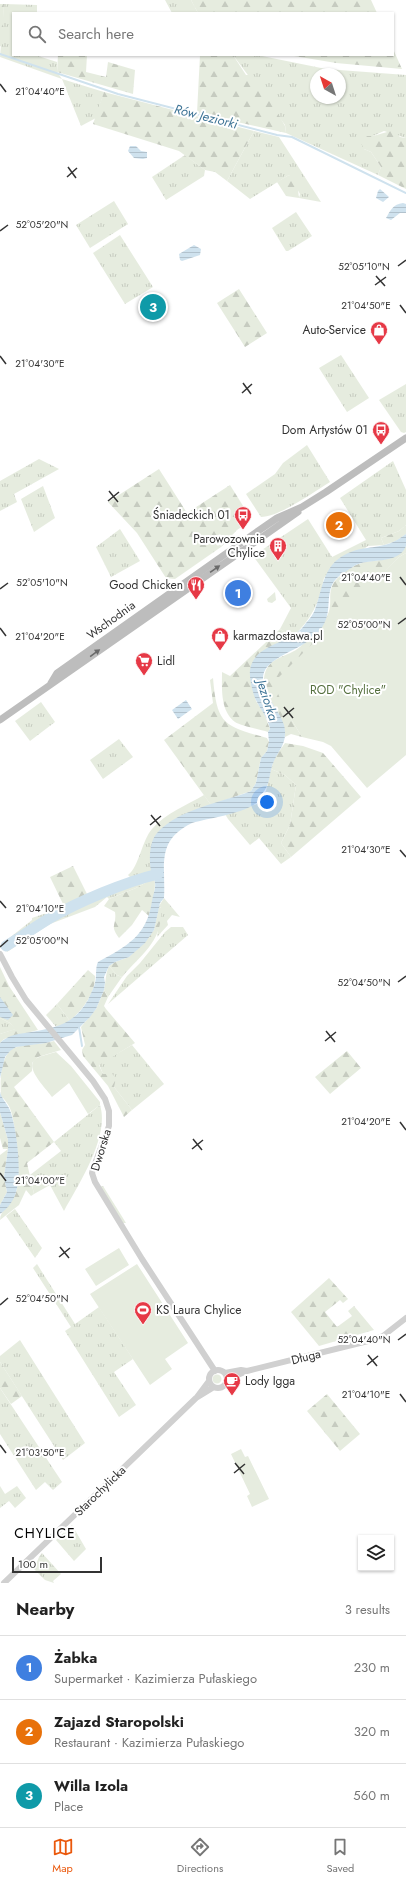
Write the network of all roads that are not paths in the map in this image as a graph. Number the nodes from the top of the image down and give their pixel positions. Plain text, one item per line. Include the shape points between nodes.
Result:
1 (406, 438) edge
2 (0, 720) edge
3 (0, 954) edge
4 (406, 1318) edge
5 (215, 1371) junction
6 (247, 1371) junction
7 (225, 1373) junction
8 (228, 1379) junction
9 (209, 1381) junction
10 (214, 1387) junction
11 (196, 1398) junction
12 (4, 1583) edge

1 - 2 main road, Wschodnia via 170,596 59,680 51,683
3 - 5 street, Dworska via 19,989 100,1090 109,1111 108,1126 92,1173 95,1182
4 - 6 street, Długa via 383,1336 372,1340
5 - 7 street
5 - 9 street via 210,1375
6 - 7 street, Długa
6 - 8 street, Długa
7 - 8 street
8 - 10 street via 223,1387
9 - 10 street
9 - 11 street, Starochylicka
10 - 11 street, Starochylicka
11 - 12 street, Starochylicka

